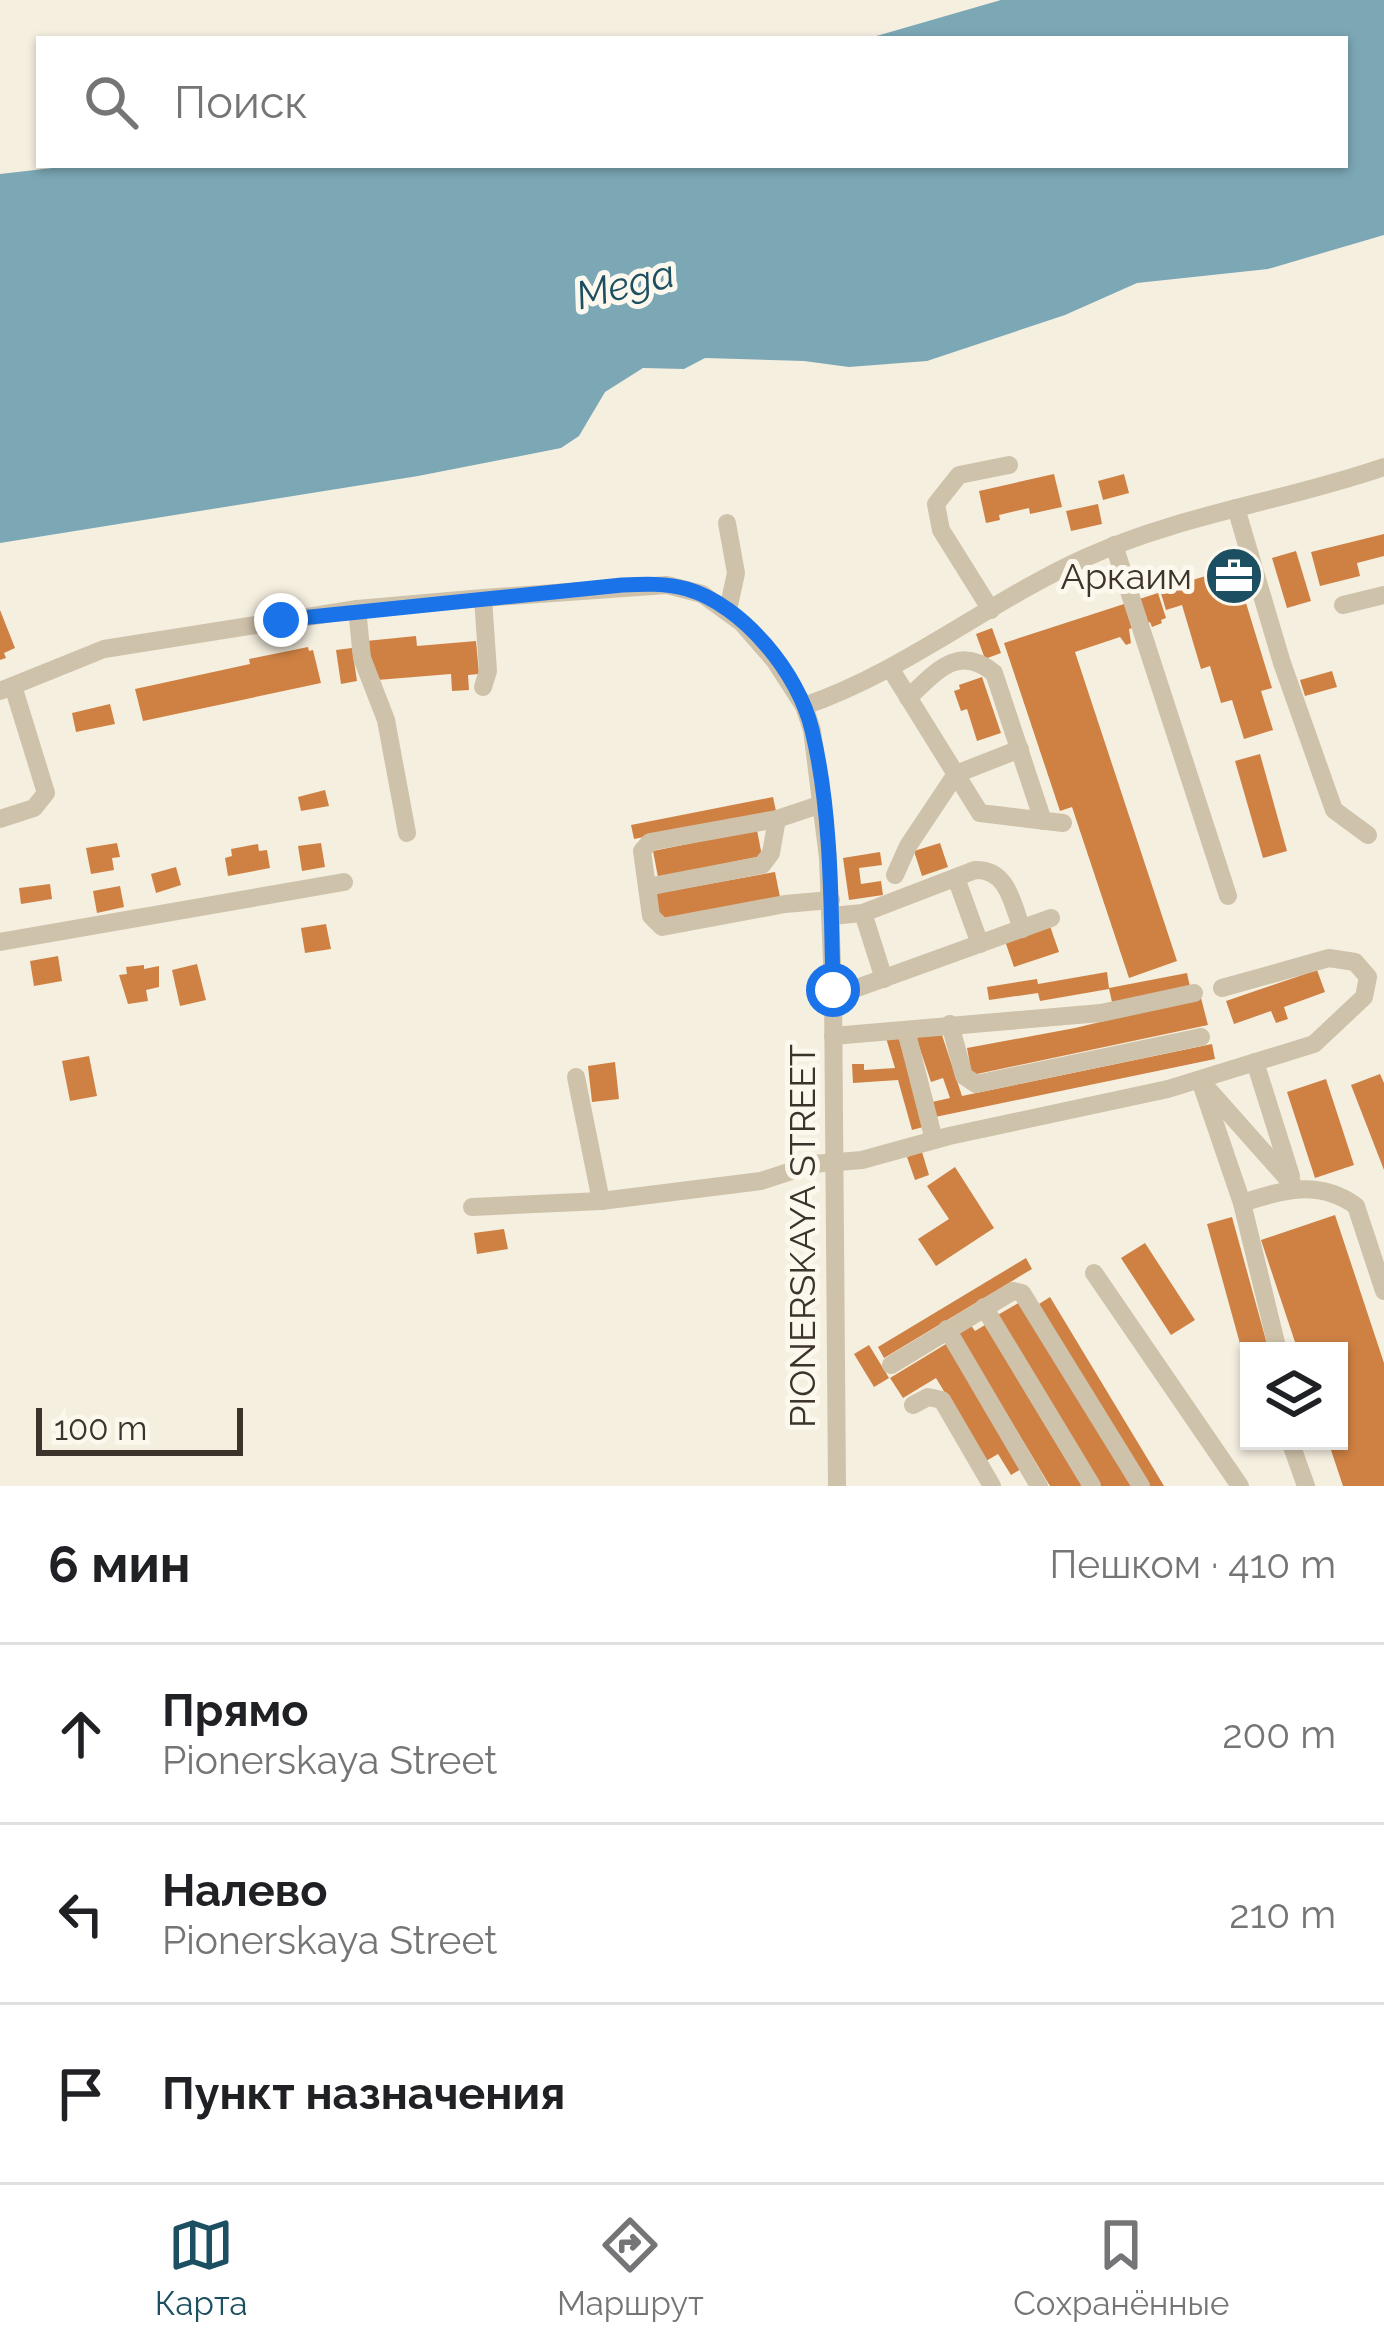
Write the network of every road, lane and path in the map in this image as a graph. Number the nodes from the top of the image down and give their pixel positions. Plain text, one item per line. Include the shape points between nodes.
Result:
1 (1009, 465) dead end
2 (1384, 467) edge
3 (1236, 508) junction
4 (727, 523) dead end
5 (1114, 545) junction
6 (1384, 595) edge
7 (483, 598) junction
8 (1343, 605) dead end
9 (357, 609) junction
10 (728, 610) junction
11 (991, 610) junction
12 (890, 668) junction
13 (6, 688) edge
14 (483, 688) dead end
15 (908, 698) junction
16 (804, 706) junction
17 (1020, 749) junction
18 (956, 774) junction
19 (822, 804) junction
20 (0, 819) edge
21 (778, 819) junction
22 (407, 833) dead end
23 (1368, 835) dead end
24 (895, 875) dead end
25 (956, 878) junction
26 (344, 882) dead end
27 (647, 887) junction
28 (1228, 896) dead end
29 (831, 908) junction
30 (863, 913) junction
31 (1051, 918) dead end
32 (1022, 929) junction
33 (0, 942) edge
34 (980, 944) junction
35 (884, 979) junction
36 (1222, 988) dead end
37 (833, 990) junction
38 (1194, 993) dead end
39 (950, 1024) junction
40 (906, 1030) junction
41 (833, 1036) junction
42 (1201, 1037) dead end
43 (1255, 1062) junction
44 (576, 1077) dead end
45 (1200, 1080) junction
46 (934, 1140) junction
47 (835, 1162) junction
48 (1294, 1186) junction
49 (601, 1201) junction
50 (1242, 1203) junction
51 (472, 1208) dead end
52 (1094, 1273) dead end
53 (1384, 1291) edge
54 (984, 1307) junction
55 (947, 1329) junction
56 (1277, 1342) edge
57 (891, 1365) dead end
58 (913, 1405) dead end
59 (1293, 1450) edge
60 (837, 1486) edge
61 (992, 1486) edge
62 (1039, 1486) edge
63 (1092, 1486) edge
64 (1141, 1486) edge
65 (1240, 1486) edge
66 (1306, 1486) edge

1 - 11 street via 959,475 936,501 941,530
2 - 3 street
3 - 5 street
3 - 23 street via 1334,810
4 - 10 street via 736,573
5 - 11 street
5 - 28 street
6 - 8 street
7 - 9 street, PIONERSKAYA STREET
7 - 10 street, PIONERSKAYA STREET via 667,585
7 - 14 street
9 - 13 street, PIONERSKAYA STREET via 104,649
9 - 22 street
10 - 16 street, PIONERSKAYA STREET
11 - 12 street
12 - 15 street
12 - 16 street
13 - 20 street via 46,793 34,808
15 - 17 street via 958,659 972,658 994,673
15 - 18 street
16 - 19 street, PIONERSKAYA STREET
17 - 18 street
17 - 18 street via 1053,822 980,813
18 - 24 street
19 - 21 street
19 - 29 street, PIONERSKAYA STREET
21 - 27 street via 762,865
21 - 27 street via 650,842 642,851
25 - 30 street
25 - 32 street via 995,872
25 - 34 street
26 - 33 street
27 - 29 street via 651,916 662,927 785,904
29 - 30 street
29 - 37 street, PIONERSKAYA STREET
30 - 35 street
31 - 32 street
32 - 34 street
34 - 35 street
35 - 37 street
36 - 43 street via 1329,958 1354,962 1368,977 1364,997 1315,1045
37 - 41 street, PIONERSKAYA STREET
38 - 39 street via 1101,1013
39 - 40 street
39 - 42 street via 964,1076 976,1084
40 - 41 street
40 - 46 street
41 - 47 street, PIONERSKAYA STREET
43 - 45 street
43 - 48 street
44 - 49 street
45 - 46 street
45 - 48 street
45 - 50 street
46 - 47 street
47 - 49 street via 761,1181
47 - 60 street, PIONERSKAYA STREET
48 - 50 street
48 - 53 street via 1356,1206
49 - 51 street
50 - 56 street
52 - 65 street
54 - 55 street
54 - 63 street
54 - 64 street via 1012,1291 1026,1296
55 - 57 street
55 - 62 street
58 - 61 street via 942,1400
59 - 66 street

